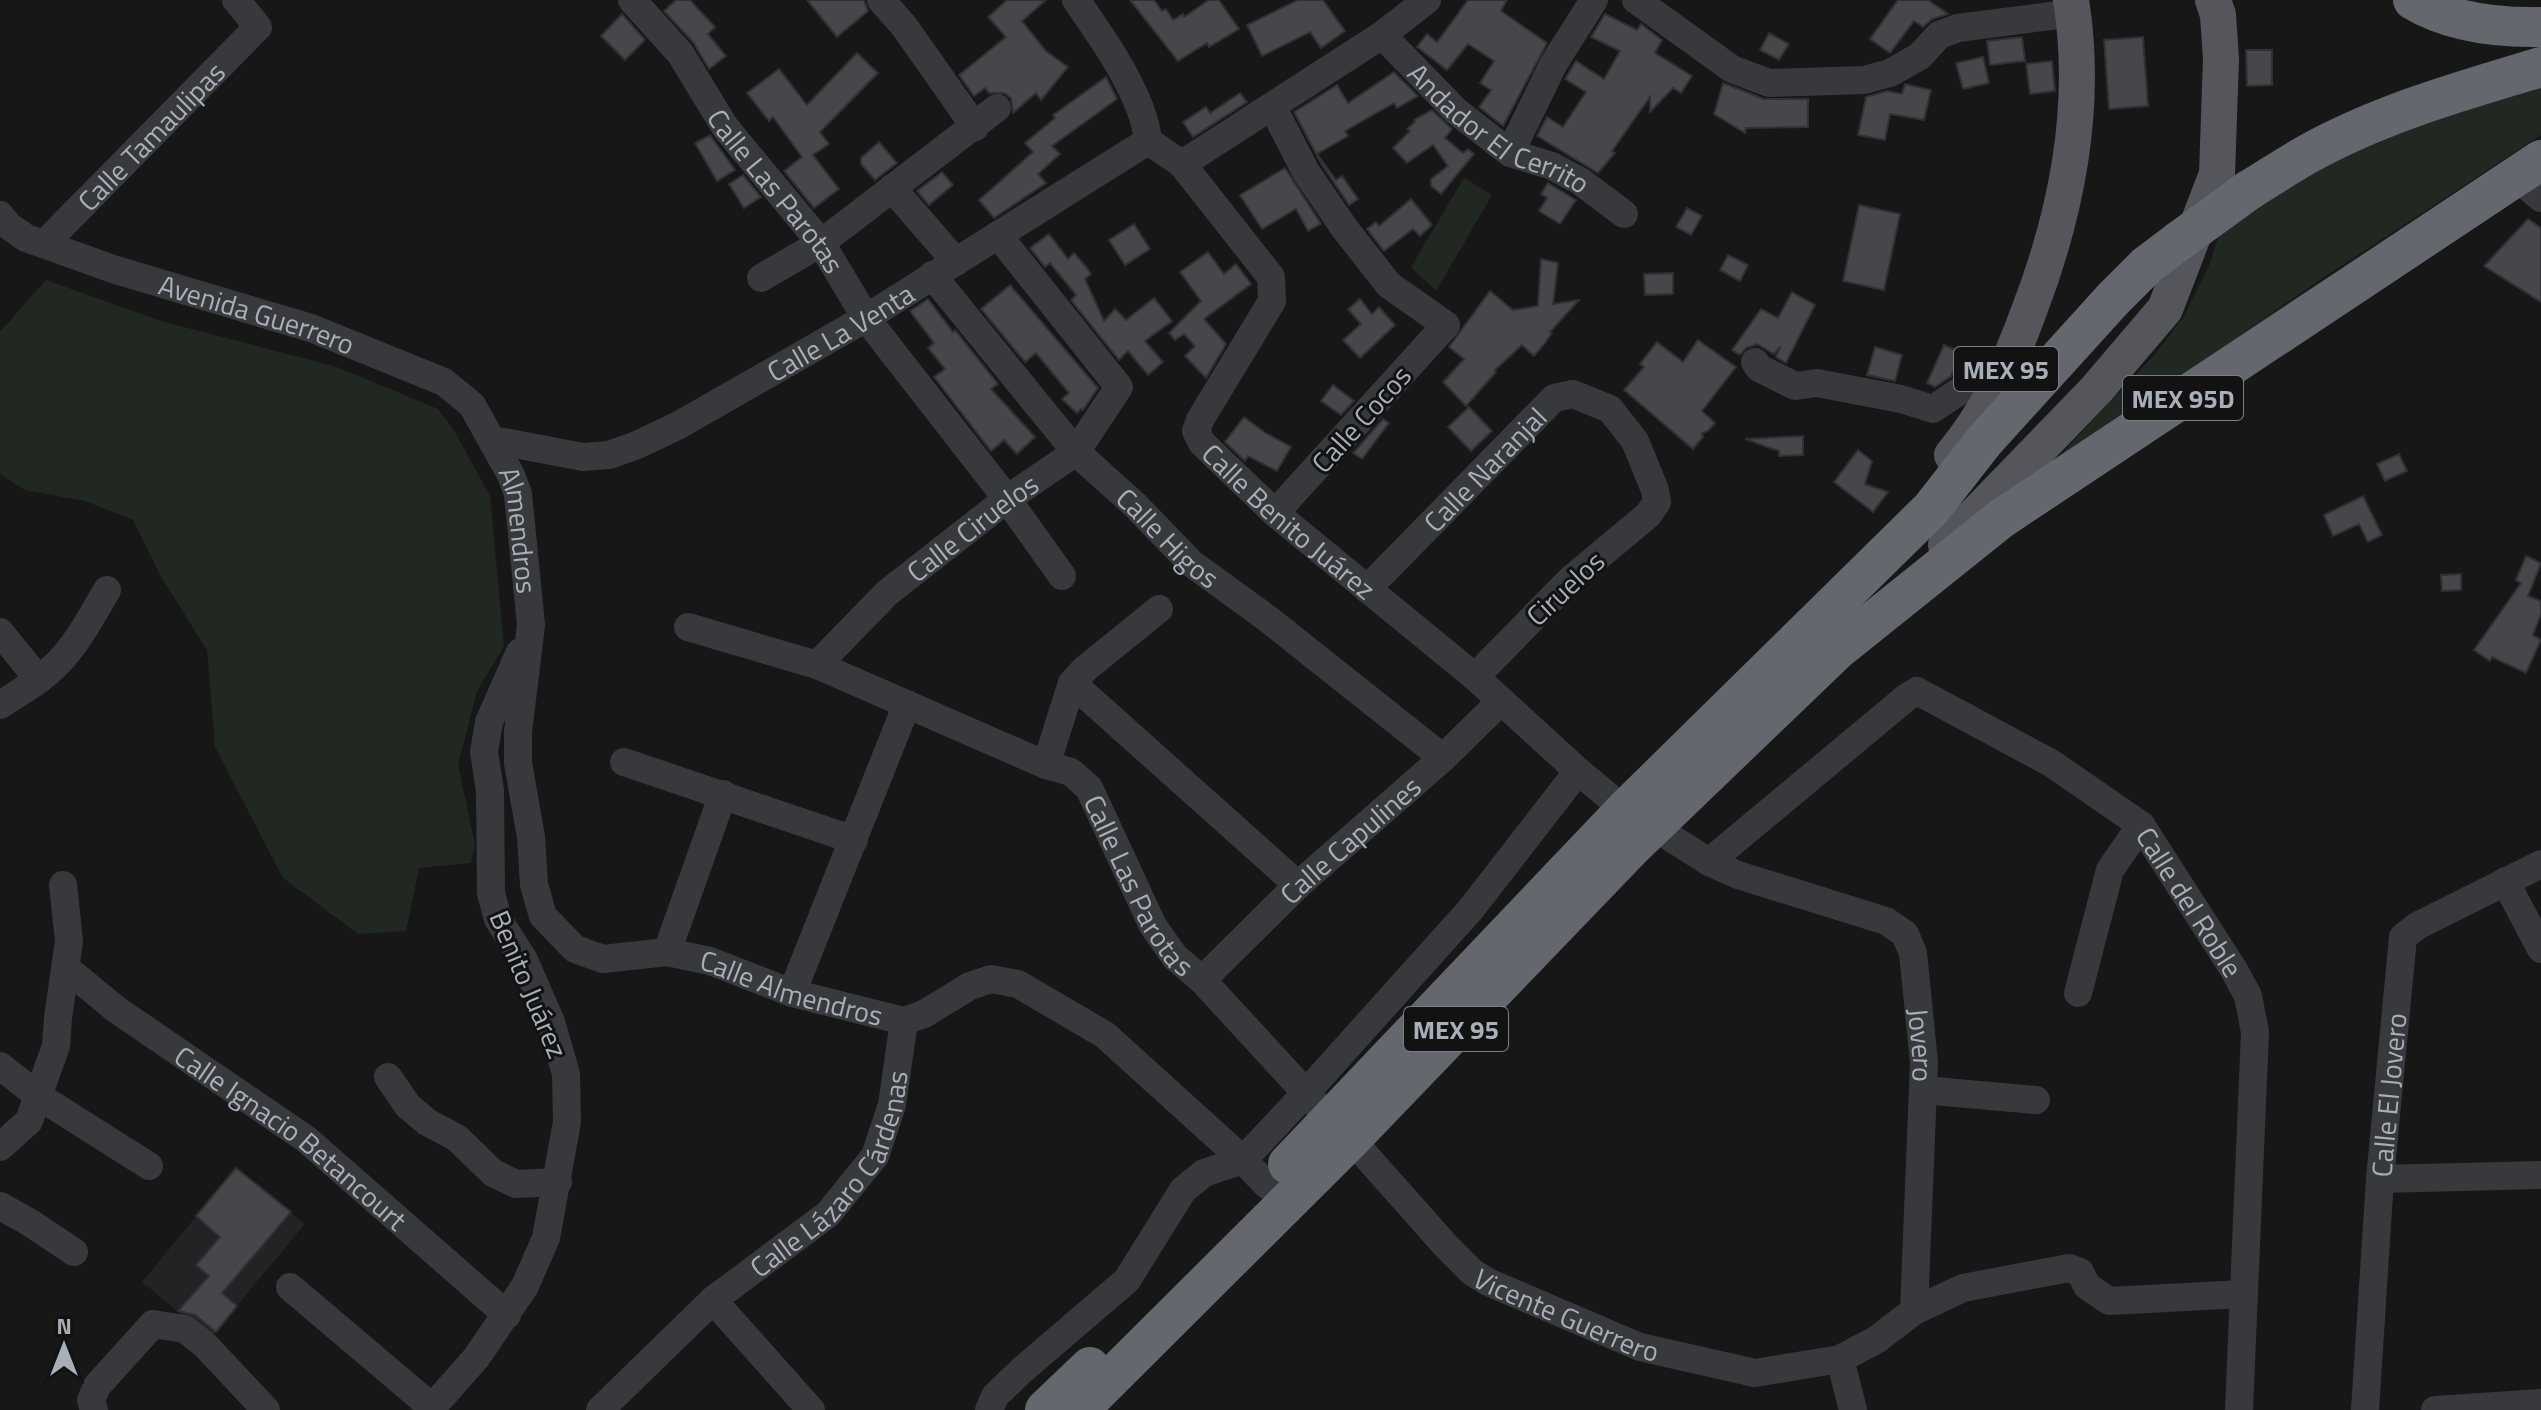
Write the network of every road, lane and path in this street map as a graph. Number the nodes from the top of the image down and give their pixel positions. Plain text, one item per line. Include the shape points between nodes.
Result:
1 (236, 0) edge
2 (632, 0) edge
3 (881, 0) edge
4 (1076, 0) edge
5 (1427, 0) edge
6 (1594, 0) edge
7 (1636, 0) edge
8 (2213, 0) edge
9 (2413, 0) edge
10 (2072, 7) edge
11 (2541, 27) edge
12 (1382, 35) junction
13 (2541, 67) edge
14 (997, 108) dead end
15 (1273, 108) junction
16 (975, 127) junction
17 (1147, 132) junction
18 (1510, 153) junction
19 (1182, 164) junction
20 (2533, 178) edge
21 (892, 188) junction
22 (1624, 214) dead end
23 (0, 215) edge
24 (998, 235) junction
25 (821, 243) junction
26 (44, 244) junction
27 (944, 269) junction
28 (761, 278) dead end
29 (866, 318) junction
30 (1755, 362) dead end
31 (1997, 387) junction
32 (493, 440) junction
33 (1076, 452) junction
34 (1007, 499) junction
35 (1657, 502) joint
36 (1275, 513) junction
37 (1062, 576) dead end
38 (1367, 589) junction
39 (107, 590) dead end
40 (1159, 609) dead end
41 (531, 625) junction
42 (688, 627) dead end
43 (0, 632) edge
44 (1836, 651) junction
45 (817, 665) junction
46 (1769, 666) junction
47 (1475, 677) junction
48 (39, 680) junction
49 (1072, 683) junction
50 (1501, 701) junction
51 (907, 704) junction
52 (0, 705) edge
53 (1443, 758) junction
54 (624, 762) dead end
55 (1046, 765) junction
56 (1578, 771) junction
57 (723, 794) junction
58 (2141, 825) junction
59 (1654, 827) junction
60 (854, 840) junction
61 (1709, 862) junction
62 (2541, 864) edge
63 (2505, 881) junction
64 (63, 885) dead end
65 (1298, 885) junction
66 (2541, 949) edge
67 (667, 952) junction
68 (66, 968) junction
69 (1202, 980) junction
70 (792, 993) junction
71 (2078, 993) dead end
72 (904, 1021) junction
73 (0, 1066) edge
74 (388, 1077) dead end
75 (1923, 1090) junction
76 (40, 1097) junction
77 (2036, 1100) dead end
78 (1329, 1117) junction
79 (0, 1147) edge
80 (149, 1166) dead end
81 (1255, 1173) junction
82 (2541, 1175) edge
83 (2380, 1179) junction
84 (558, 1182) junction
85 (0, 1206) edge
86 (74, 1252) dead end
87 (290, 1287) dead end
88 (2243, 1294) junction
89 (713, 1300) junction
90 (1914, 1311) junction
91 (507, 1315) junction
92 (1840, 1359) junction
93 (2541, 1403) edge
94 (92, 1405) edge
95 (2500, 1407) edge
96 (806, 1408) edge
97 (432, 1409) edge
98 (266, 1410) edge
99 (600, 1410) edge
100 (989, 1410) edge
101 (1045, 1410) edge
102 (1079, 1410) edge
103 (1853, 1410) edge
104 (2239, 1410) edge
105 (2365, 1410) edge
106 (2435, 1410) edge

1 - 26 street, Calle Tamaulipas via 258,27
2 - 25 street, Calle Las Parotas via 680,53 725,127
3 - 16 street
4 - 17 street via 1142,109
5 - 12 street
6 - 18 street via 1554,63
7 - 10 street via 1732,69 1769,83 1864,80 1890,73 1920,56 1939,35 1958,28
8 - 44 main road, MEX 95 via 2221,59 2217,174 2165,309 2096,390
9 - 11 highway via 2435,13 2476,22
10 - 31 main road, MEX 95 via 2076,121 2067,186 2047,264
12 - 15 street
12 - 18 street, Andador El Cerrito via 1456,111
13 - 46 highway, bridge via 2385,118 2308,154 2147,265 1985,440 1931,509
14 - 16 street
15 - 19 street
15 - 36 street, Calle Cocos via 1306,172 1389,285 1446,325
16 - 21 street
17 - 19 street, Calle Benito Juárez
17 - 24 street, Calle La Venta
18 - 22 street, Andador El Cerrito via 1552,166
19 - 36 street, Calle Benito Juárez via 1271,277 1272,301 1196,431 1202,443
20 - 44 highway, MEX 95D via 2002,518
21 - 25 street
21 - 27 street, Calle Higos
23 - 26 street, Avenida Guerrero via 26,238
24 - 27 street, Calle La Venta
24 - 33 street, Calle Ciruelos via 1119,387
25 - 28 street
25 - 29 street, Calle Las Parotas
26 - 32 street, Avenida Guerrero via 311,328 444,382 472,405
27 - 29 street, Calle La Venta
27 - 33 street, Calle Higos
29 - 32 street, Calle La Venta via 679,425 609,455 583,457
29 - 34 street, Calle Las Parotas
30 - 31 street via 1795,386 1817,383 1933,409 1976,380
31 - 46 main road, MEX 95 via 1971,432 1810,611
32 - 41 street, Almendros via 518,494
33 - 34 street, Calle Ciruelos
33 - 53 street, Calle Higos via 1191,563
34 - 37 street, Calle Las Parotas
34 - 45 street, Calle Ciruelos via 887,593
35 - 38 street, Calle Naranjal via 1635,441 1610,409 1573,394 1554,398
35 - 47 street, Ciruelos via 1570,580
36 - 38 street, Calle Benito Juárez
38 - 47 street, Calle Benito Juárez
39 - 48 street via 72,647
40 - 49 street
41 - 67 street, Calle Almendros via 518,763 543,916 575,949 603,959
41 - 84 street, Benito Juárez via 489,722 484,752 490,791 491,893 498,919 524,960 551,1022 566,1074 567,1122
42 - 45 street, Calle Las Parotas
43 - 48 street
44 - 59 highway, MEX 95
45 - 51 street, Calle Las Parotas
46 - 59 highway, MEX 95
47 - 50 street, Calle Benito Juárez
48 - 52 street
49 - 55 street
49 - 65 street
50 - 53 street, Calle Capulines
50 - 56 street, Calle Benito Juárez
51 - 55 street, Calle Las Parotas
51 - 60 street
53 - 65 street, Calle Capulines
54 - 57 street
55 - 69 street, Calle Las Parotas via 1071,772 1089,788 1153,926 1175,957
56 - 59 street, Calle Benito Juárez
56 - 78 street via 1471,909
57 - 60 street
57 - 67 street
58 - 61 street, Calle del Roble via 2051,763 1917,691
58 - 71 street via 2110,870
58 - 88 street, Calle del Roble via 2248,996 2255,1032
59 - 61 street, Jovero
59 - 78 highway, MEX 95
60 - 70 street
61 - 75 street, Jovero via 1886,921 1905,934 1913,953
62 - 63 street, Calle El Jovero
63 - 66 street
63 - 83 street, Calle El Jovero via 2403,937
64 - 68 street
65 - 69 street, Calle Capulines
67 - 70 street, Calle Almendros via 710,961
68 - 76 street via 56,1046
68 - 91 street, Calle Ignacio Betancourt via 117,1010 306,1139
69 - 78 street, Calle Las Parotas
70 - 72 street, Calle Almendros
72 - 81 street, Calle Almendros via 991,979 1018,984 1105,1035
72 - 89 street, Calle Lázaro Cárdenas via 892,1105 875,1156 828,1214
73 - 76 street
74 - 84 street via 408,1106 457,1138 493,1173 516,1184
75 - 77 street
75 - 90 street, Jovero
76 - 79 street via 29,1121
76 - 80 street
78 - 81 highway, MEX 95
78 - 92 street, Vicente Guerrero via 1446,1246 1488,1282 1640,1347 1755,1373
78 - 102 highway, MEX 95
81 - 100 street via 1204,1173 1183,1190 1127,1280 1013,1379
81 - 101 highway, MEX 95 via 1157,1302
82 - 83 street
83 - 105 street, Calle El Jovero
84 - 91 street, Benito Juárez via 546,1238
85 - 86 street
87 - 97 street
88 - 90 street via 2109,1301 2069,1268 1963,1288
88 - 104 street, Calle del Roble
89 - 96 street
89 - 99 street, Calle Lázaro Cárdenas
90 - 92 street
91 - 97 street, Benito Juárez
92 - 103 street
93 - 95 street
94 - 98 street via 97,1386 153,1324 185,1329
95 - 106 street

